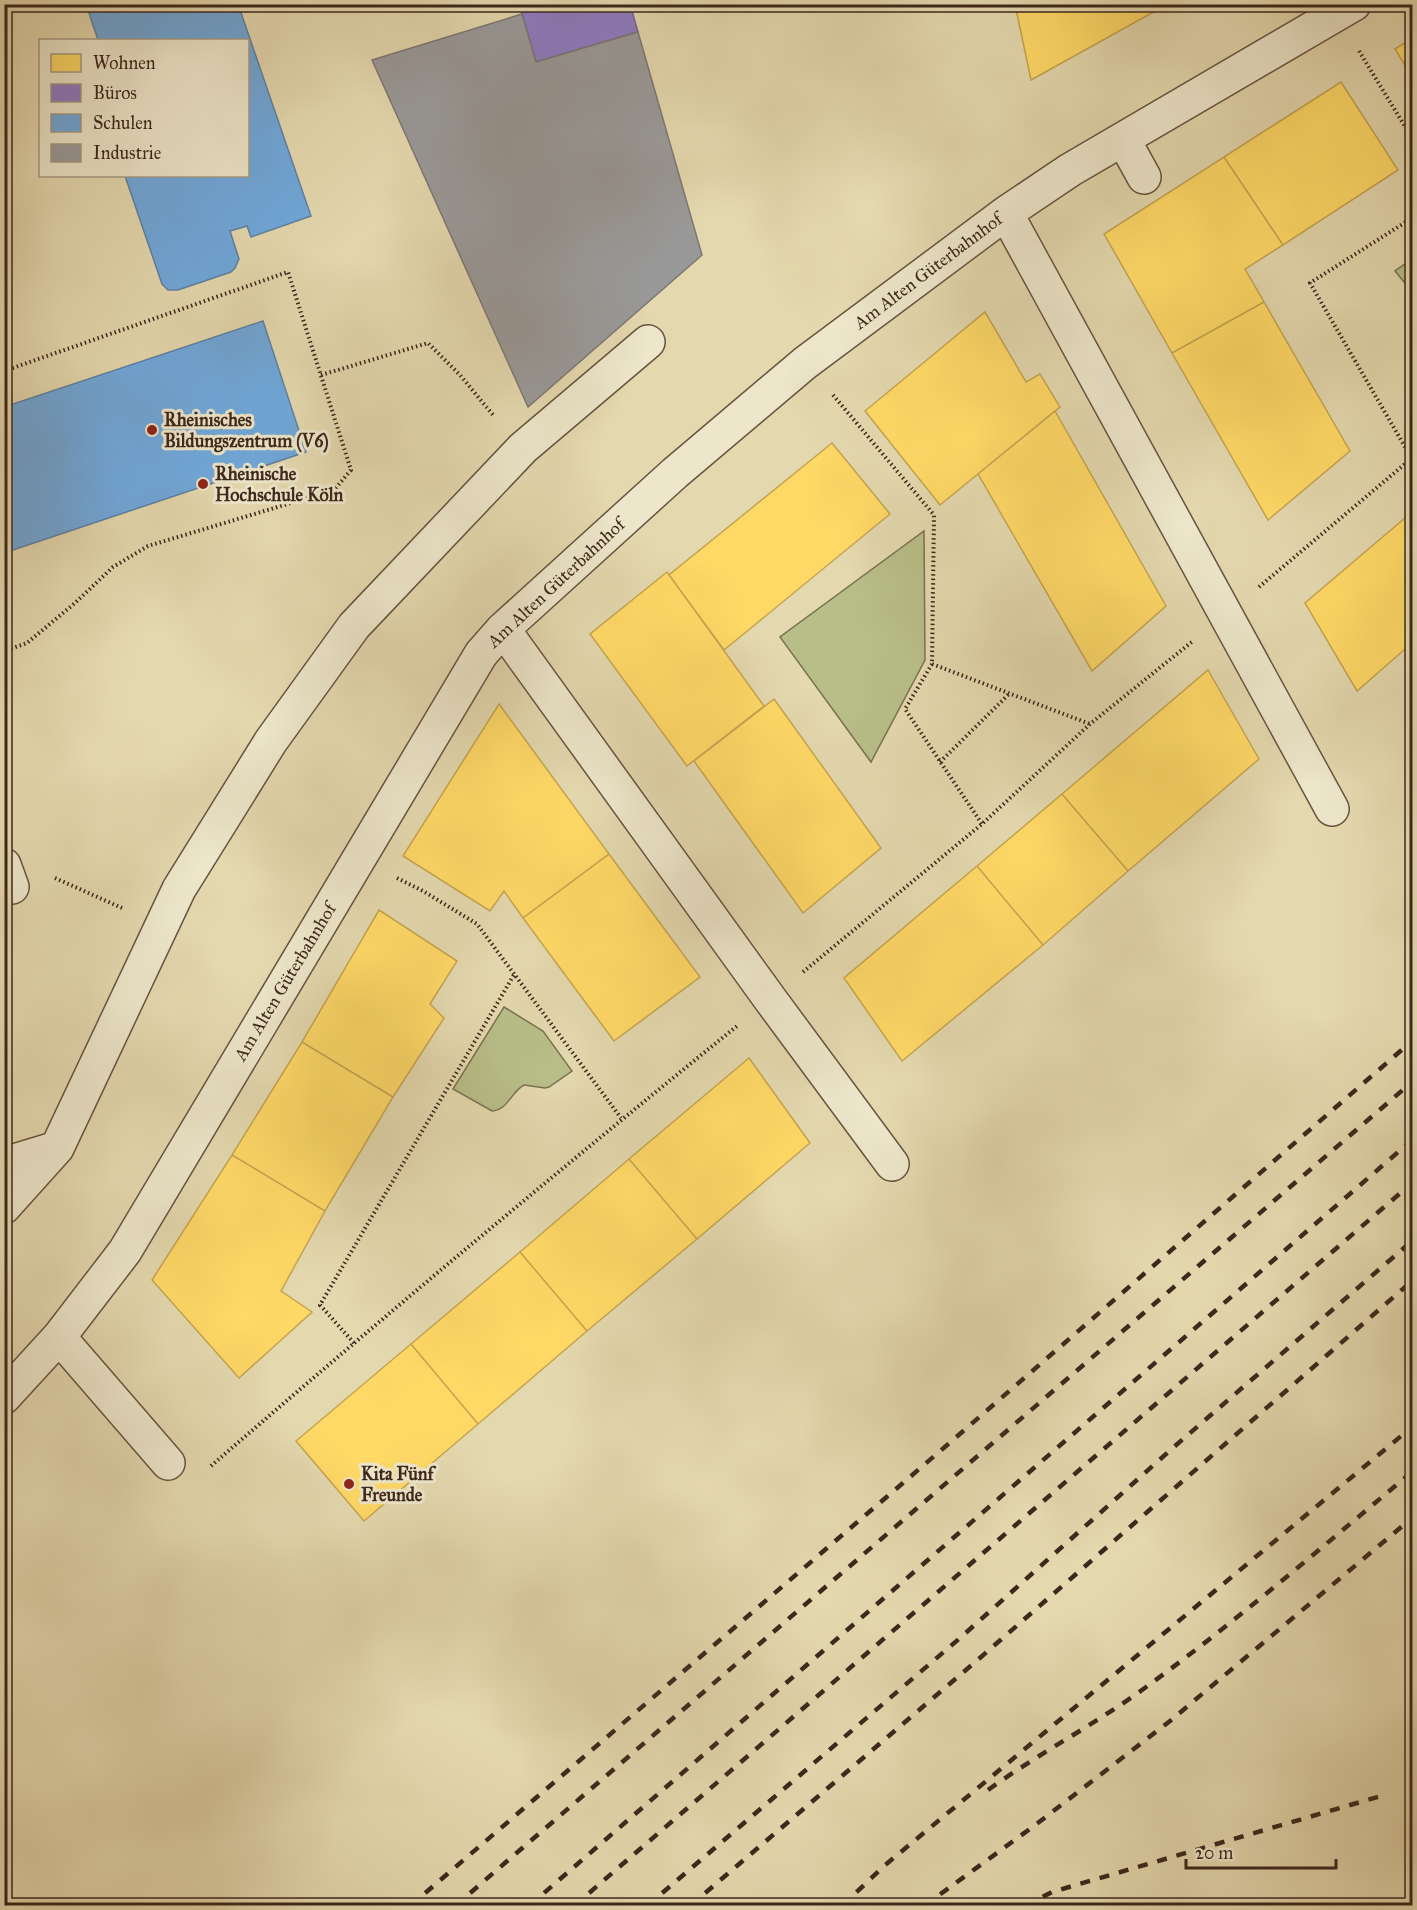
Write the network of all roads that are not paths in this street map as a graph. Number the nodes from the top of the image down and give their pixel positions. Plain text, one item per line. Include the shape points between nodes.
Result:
1 (1354, 4) edge
2 (1123, 139) junction
3 (1144, 177) dead end
4 (1006, 213) junction
5 (648, 342) dead end
6 (503, 629) junction
7 (1332, 809) dead end
8 (57, 1148) junction
9 (4, 1164) edge
10 (892, 1164) dead end
11 (4, 1207) edge
12 (58, 1337) junction
13 (4, 1397) edge
14 (168, 1463) road end

1 - 2 street, Am Alten Güterbahnhof
2 - 3 street
2 - 4 street, Am Alten Güterbahnhof
4 - 6 street, Am Alten Güterbahnhof via 805,363 675,473
4 - 7 street
5 - 8 street via 523,448 354,626 271,741 179,889
6 - 10 street
6 - 12 street, Am Alten Güterbahnhof via 481,654 125,1251
8 - 9 street
8 - 11 street
12 - 13 street, Am Alten Güterbahnhof
12 - 14 street

